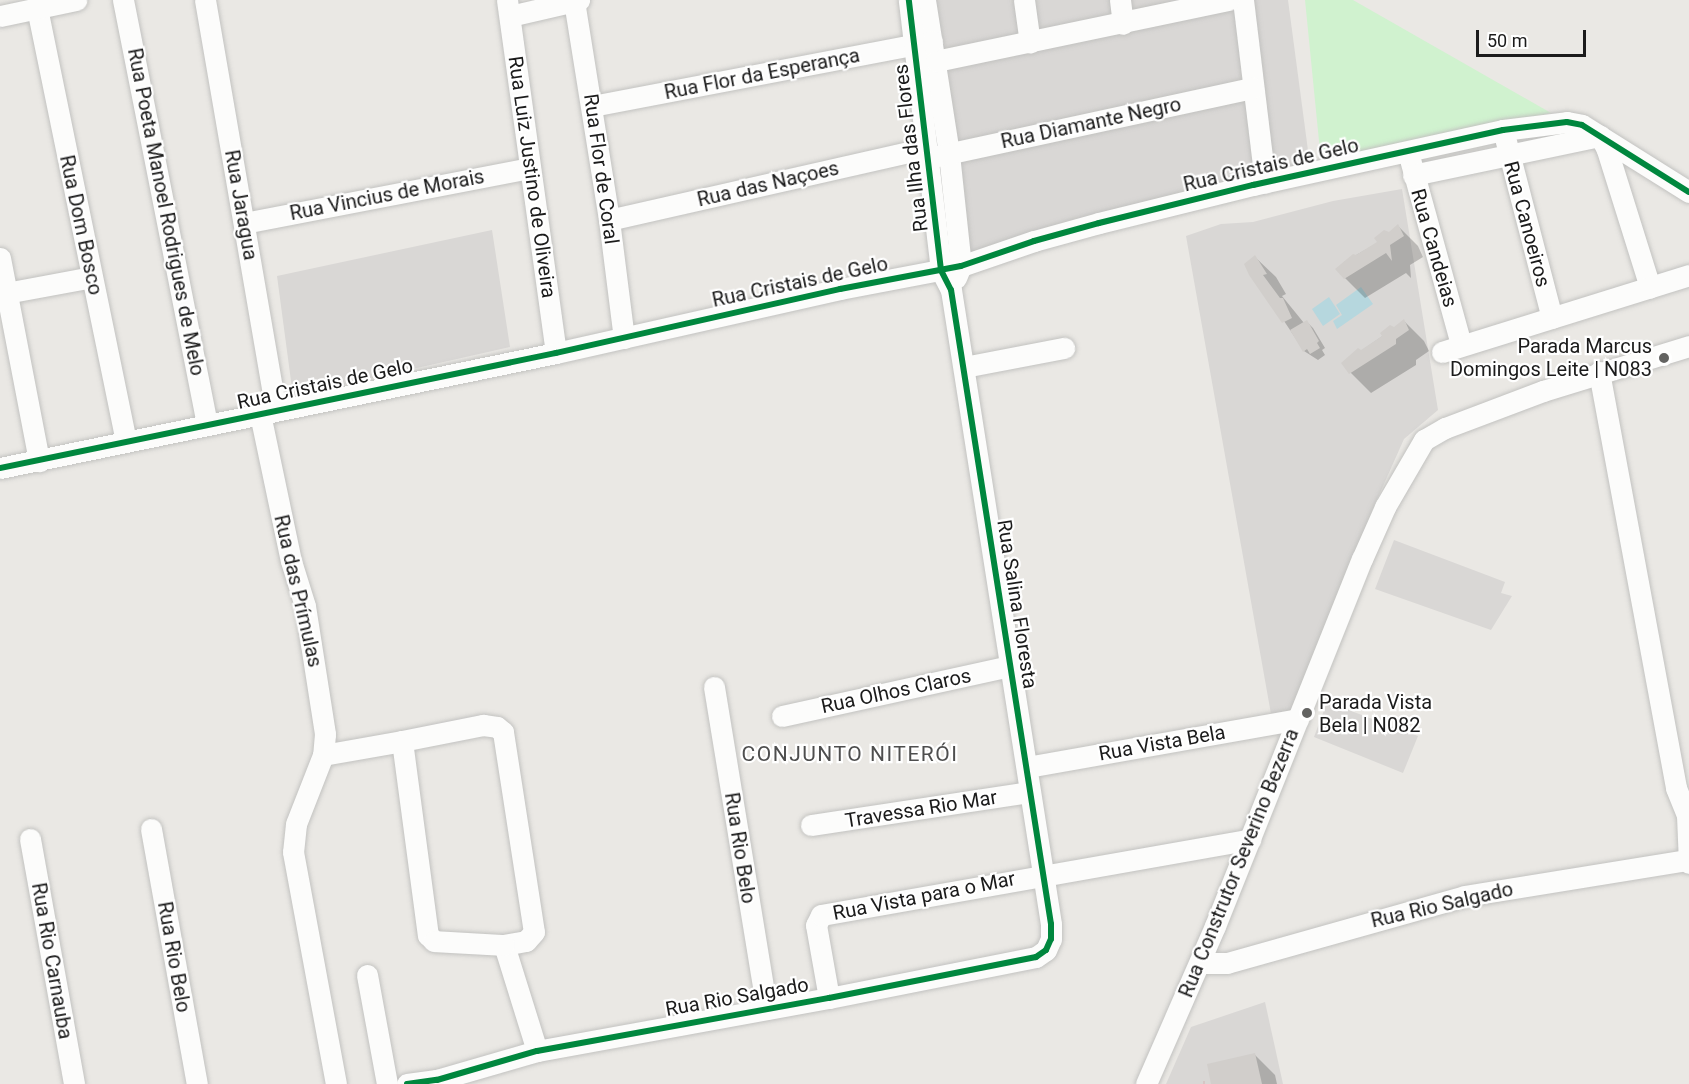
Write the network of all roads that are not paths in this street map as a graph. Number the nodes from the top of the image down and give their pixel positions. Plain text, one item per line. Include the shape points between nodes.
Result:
1 (76, 0) edge
2 (123, 0) edge
3 (205, 0) edge
4 (909, 0) edge
5 (925, 0) edge
6 (1024, 0) edge
7 (1120, 0) edge
8 (1243, 0) edge
9 (577, 1) edge
10 (1220, 1) edge
11 (37, 8) junction
12 (508, 8) edge
13 (0, 16) edge
14 (1123, 24) junction
15 (1030, 43) junction
16 (928, 49) junction
17 (1253, 88) junction
18 (592, 106) junction
19 (1503, 130) junction
20 (1600, 136) junction
21 (1408, 152) junction
22 (927, 153) junction
23 (949, 154) junction
24 (1509, 156) junction
25 (530, 168) junction
26 (1413, 175) junction
27 (1265, 183) junction
28 (1689, 192) edge
29 (609, 220) junction
30 (244, 223) junction
31 (0, 258) edge
32 (951, 268) junction
33 (1689, 275) edge
34 (92, 277) junction
35 (1650, 287) junction
36 (951, 290) joint
37 (6, 293) junction
38 (1552, 318) junction
39 (624, 338) junction
40 (1689, 346) edge
41 (1064, 348) dead end
42 (556, 353) junction
43 (9, 362) edge
44 (963, 367) junction
45 (1599, 372) junction
46 (268, 412) junction
47 (207, 425) junction
48 (126, 442) junction
49 (39, 461) junction
50 (0, 468) edge
51 (1010, 666) junction
52 (714, 687) dead end
53 (782, 716) dead end
54 (1298, 719) junction
55 (402, 741) junction
56 (323, 755) junction
57 (1027, 767) junction
58 (1030, 792) junction
59 (811, 825) dead end
60 (151, 829) dead end
61 (30, 839) dead end
62 (1250, 839) junction
63 (1689, 862) edge
64 (1043, 874) junction
65 (1051, 924) joint
66 (504, 945) junction
67 (1200, 963) junction
68 (367, 975) dead end
69 (829, 998) junction
70 (767, 1008) junction
71 (537, 1051) junction
72 (438, 1082) edge
73 (74, 1084) edge
74 (197, 1084) edge
75 (336, 1084) edge
76 (387, 1084) edge
77 (407, 1084) edge
78 (1146, 1084) edge

1 - 11 street
2 - 47 street, Rua Poeta Manoel Rodrigues de Melo
3 - 30 street, Rua Jaragua
4 - 16 street, Rua Ilha das Flores
5 - 16 street, Rua Ilha das Flores
6 - 15 street
7 - 14 street
8 - 17 street
9 - 12 street
9 - 18 street, Rua Flor de Coral
10 - 14 street, Rua Flor da Esperança
11 - 13 street
11 - 34 street, Rua Dom Bosco
12 - 25 street, Rua Luiz Justino de Oliveira
14 - 15 street, Rua Flor da Esperança
15 - 16 street, Rua Flor da Esperança
16 - 18 street, Rua Flor da Esperança
16 - 22 street, Rua Ilha das Flores
16 - 23 street, Rua Ilha das Flores
17 - 23 street, Rua Diamante Negro
17 - 27 street
18 - 29 street, Rua Flor de Coral
19 - 20 street, Rua Cristais de Gelo via 1567,122 1582,125
19 - 21 street, Rua Cristais de Gelo
19 - 24 street, Rua Canoeiros
20 - 24 street
20 - 28 street, Rua Cristais de Gelo
20 - 35 street via 1608,150
21 - 26 street, Rua Candeias
21 - 27 street, Rua Cristais de Gelo
22 - 23 street, Rua Diamante Negro
22 - 29 street, Rua das Naçoes
22 - 32 street, Rua Ilha das Flores
23 - 32 street, Rua Ilha das Flores
24 - 26 street
24 - 38 street, Rua Canoeiros
25 - 30 street, Rua Vincius de Morais
25 - 42 street, Rua Luiz Justino de Oliveira
26 - 38 street, Rua Candeias via 1451,348
27 - 32 street, Rua Cristais de Gelo via 1034,241
29 - 39 street, Rua Flor de Coral
30 - 46 street, Rua Jaragua
31 - 37 street
32 - 36 street, Rua Ilha das Flores
32 - 39 street, Rua Cristais de Gelo
33 - 35 street
34 - 37 street
34 - 48 street, Rua Dom Bosco
35 - 38 street
36 - 44 street, Rua Salina Floresta
37 - 43 street
39 - 42 street, Rua Cristais de Gelo
40 - 45 street, Rua Construtor Severino Bezerra
41 - 44 street
42 - 46 street, Rua Cristais de Gelo
43 - 49 street
44 - 51 street, Rua Salina Floresta
45 - 54 street, Rua Construtor Severino Bezerra via 1445,428 1424,440 1385,507
45 - 63 street via 1676,788 1687,815
46 - 47 street, Rua Cristais de Gelo
46 - 56 street, Rua das Prímulas via 291,561 312,643 325,734
47 - 48 street, Rua Cristais de Gelo
48 - 49 street, Rua Cristais de Gelo
49 - 50 street, Rua Cristais de Gelo
51 - 53 street, Rua Olhos Claros
51 - 57 street, Rua Salina Floresta
52 - 70 street, Rua Rio Belo
54 - 57 street, Rua Vista Bela
54 - 62 street, Rua Construtor Severino Bezerra
55 - 56 street
55 - 66 street via 428,935 434,941
55 - 66 street via 483,725 498,727 503,732 534,932 526,940
56 - 75 street, Rua das Prímulas via 296,824 293,852
57 - 58 street, Rua Salina Floresta
58 - 59 street, Travessa Rio Mar
58 - 64 street, Rua Salina Floresta
60 - 74 street, Rua Rio Belo
61 - 73 street, Rua Rio Carnauba
62 - 64 street, Rua Vista para o Mar
62 - 67 street, Rua Construtor Severino Bezerra
63 - 67 street, Rua Rio Salgado via 1465,896 1227,963
64 - 65 street, Rua Salina Floresta
64 - 69 street, Rua Vista para o Mar via 821,915 816,925
65 - 69 street, Rua Rio Salgado via 1051,939 1046,950 1036,957
66 - 71 street
67 - 78 street, Rua Construtor Severino Bezerra
68 - 76 street
69 - 70 street, Rua Rio Salgado
70 - 71 street, Rua Rio Salgado
71 - 72 street, Rua Rio Salgado
72 - 77 street, Rua Rio Salgado

